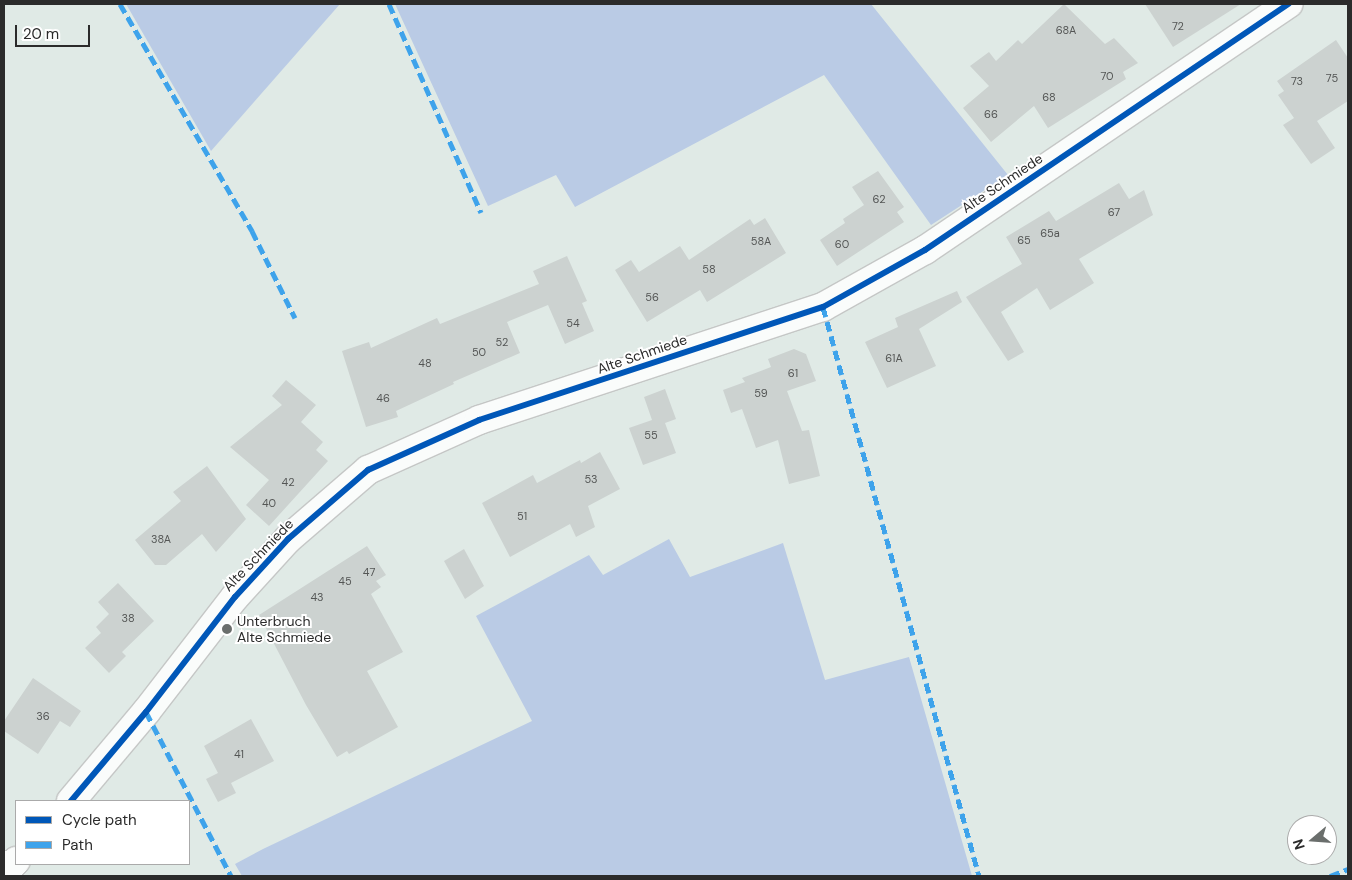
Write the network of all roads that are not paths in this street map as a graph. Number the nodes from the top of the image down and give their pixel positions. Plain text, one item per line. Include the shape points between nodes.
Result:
1 (1289, 4) edge
2 (72, 800) edge
3 (15, 862) edge
4 (4, 872) edge

1 - 2 street, Alte Schmiede via 925,250 823,306 479,420 368,470 288,539 235,597 146,712
3 - 4 street

